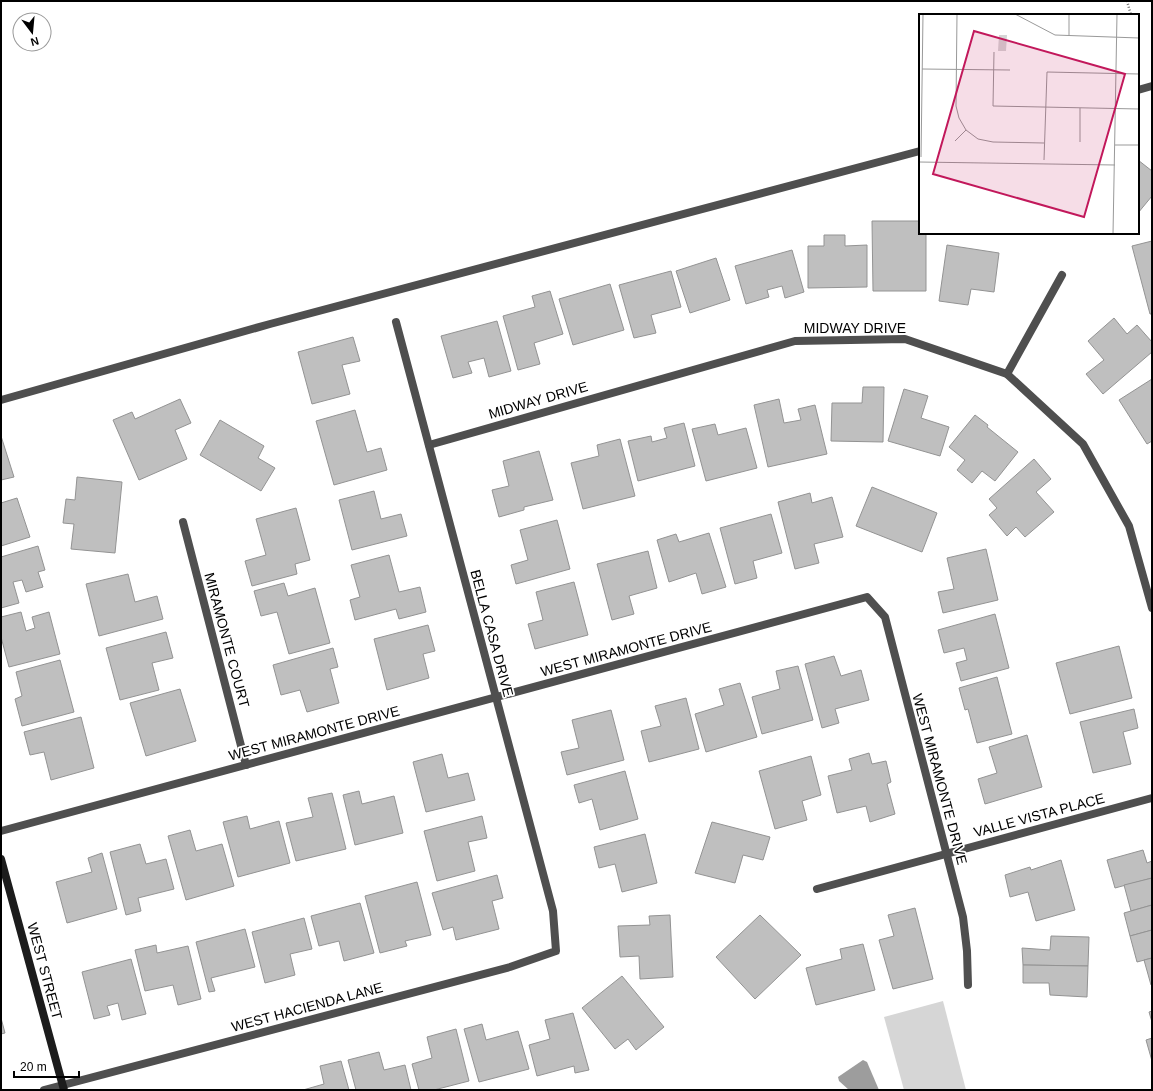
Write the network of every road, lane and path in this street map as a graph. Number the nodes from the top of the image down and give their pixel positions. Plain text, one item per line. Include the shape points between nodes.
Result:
1 (1127, 1) edge
2 (1131, 14) edge
3 (1152, 86) edge
4 (1139, 90) edge
5 (919, 151) edge
6 (1062, 275) dead end
7 (396, 322) dead end
8 (1007, 374) junction
9 (1, 400) edge
10 (429, 445) junction
11 (183, 522) dead end
12 (1152, 608) edge
13 (496, 698) junction
14 (246, 765) junction
15 (1152, 798) edge
16 (1, 831) edge
17 (946, 853) junction
18 (1, 859) edge
19 (817, 889) dead end
20 (556, 951) joint
21 (968, 985) dead end
22 (64, 1087) edge
23 (44, 1090) edge

1 - 2 path
3 - 4 street
5 - 9 street via 270,324
6 - 8 street
7 - 10 street, BELLA CASA DRIVE
8 - 10 street, MIDWAY DRIVE via 905,339 795,341
8 - 12 street, MIDWAY DRIVE via 1083,444 1129,526
10 - 13 street, BELLA CASA DRIVE
11 - 14 street, MIRAMONTE COURT
13 - 14 street, WEST MIRAMONTE DRIVE
13 - 17 street, WEST MIRAMONTE DRIVE via 867,596 885,617
13 - 20 street, BELLA CASA DRIVE via 553,911
14 - 16 street, WEST MIRAMONTE DRIVE
15 - 17 street, VALLE VISTA PLACE
17 - 19 street, VALLE VISTA PLACE
17 - 21 street, WEST MIRAMONTE DRIVE via 963,917
18 - 22 street, WEST STREET
20 - 22 street, WEST HACIENDA LANE via 510,967
22 - 23 street, WEST HACIENDA LANE

